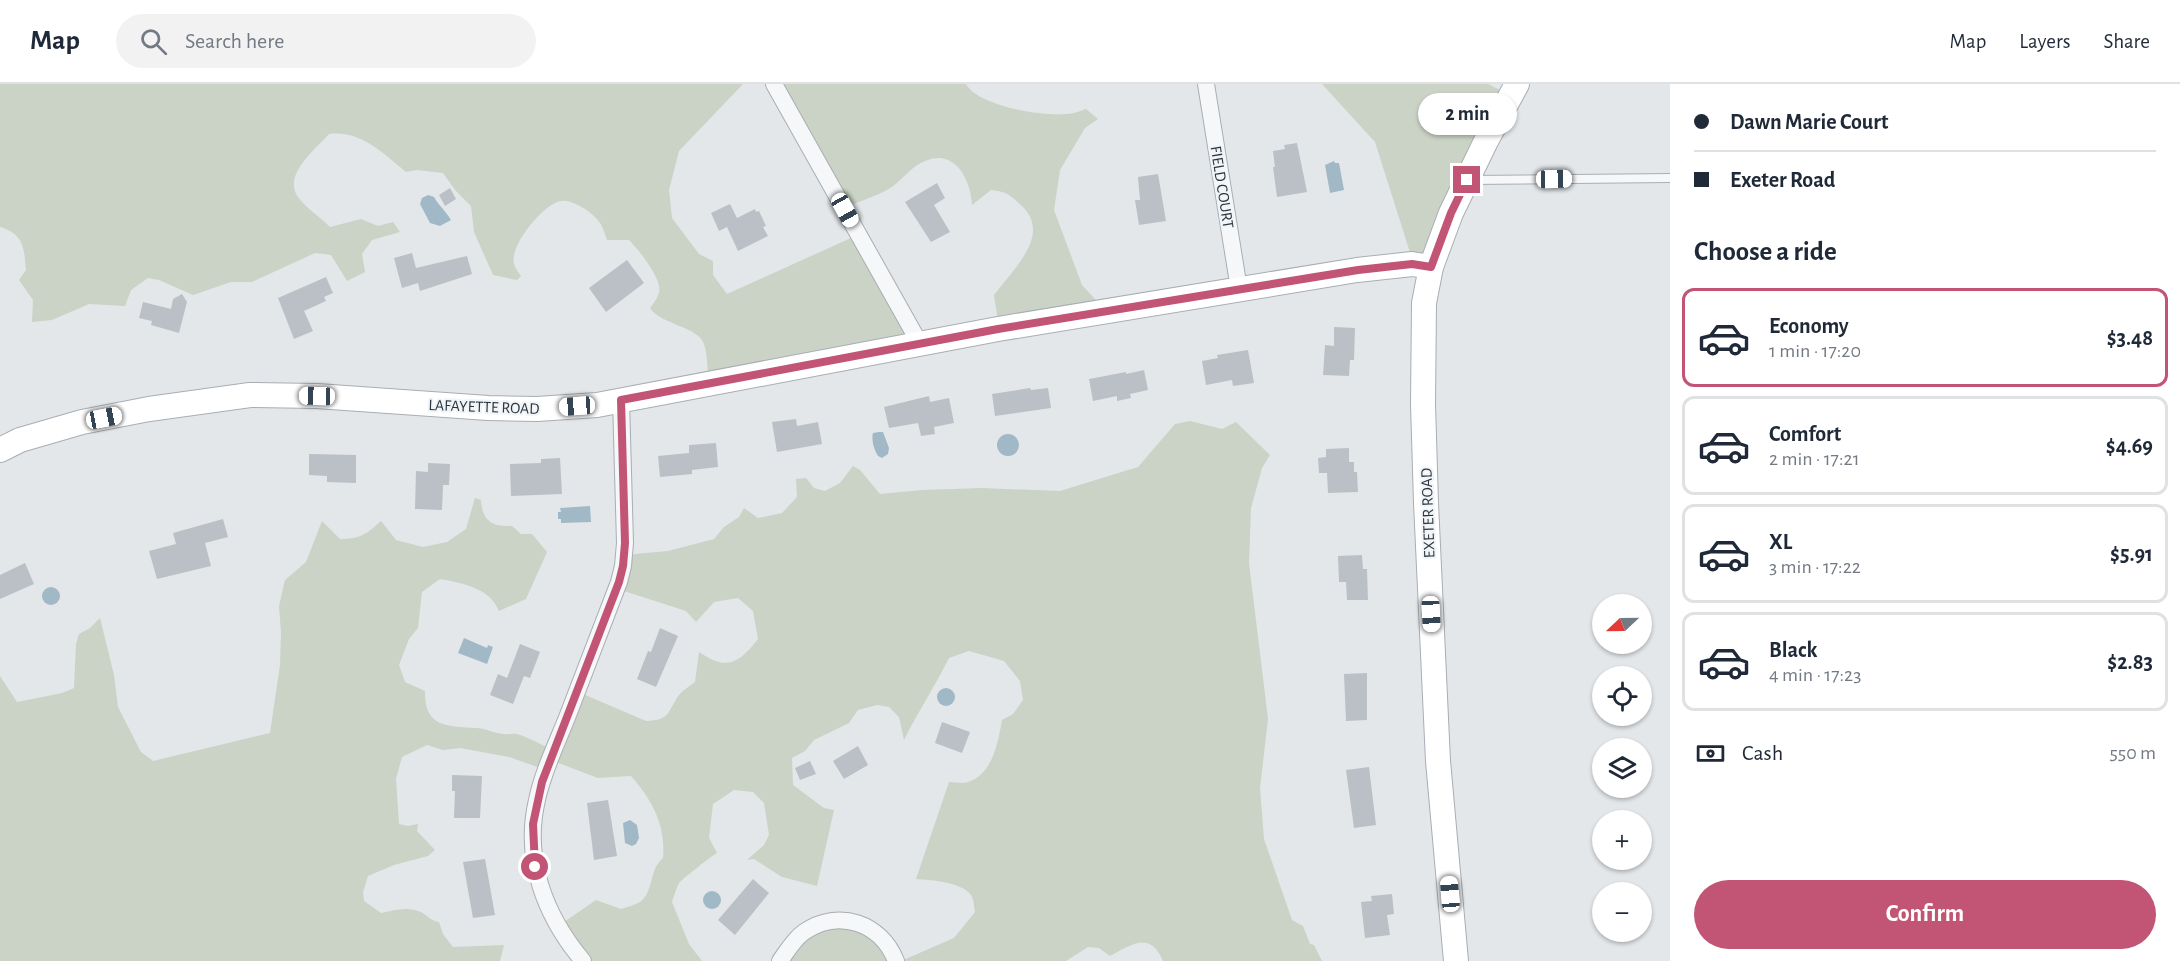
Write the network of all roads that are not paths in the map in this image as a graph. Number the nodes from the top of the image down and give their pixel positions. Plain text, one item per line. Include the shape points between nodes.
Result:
1 (774, 84) edge
2 (1206, 84) edge
3 (1517, 84) edge
4 (1670, 178) edge
5 (1467, 180) junction
6 (1431, 267) junction
7 (1239, 289) junction
8 (920, 344) junction
9 (621, 400) junction
10 (0, 450) edge
11 (583, 961) edge
12 (780, 961) edge
13 (896, 961) edge
14 (1456, 961) edge

1 - 8 street
2 - 7 street, FIELD COURT
3 - 5 street, EXETER ROAD
4 - 5 lane
5 - 6 street, EXETER ROAD
6 - 7 street, LAFAYETTE ROAD via 1412,264 1358,270
6 - 14 street, EXETER ROAD via 1424,303 1426,503 1438,761
7 - 8 street, LAFAYETTE ROAD
8 - 9 street, LAFAYETTE ROAD
9 - 10 street, LAFAYETTE ROAD via 537,409 250,395 82,422 20,440
9 - 11 street via 623,566 542,782 533,824 540,888 557,928
12 - 13 street via 802,934 818,924 838,920 859,923 877,933 891,948

